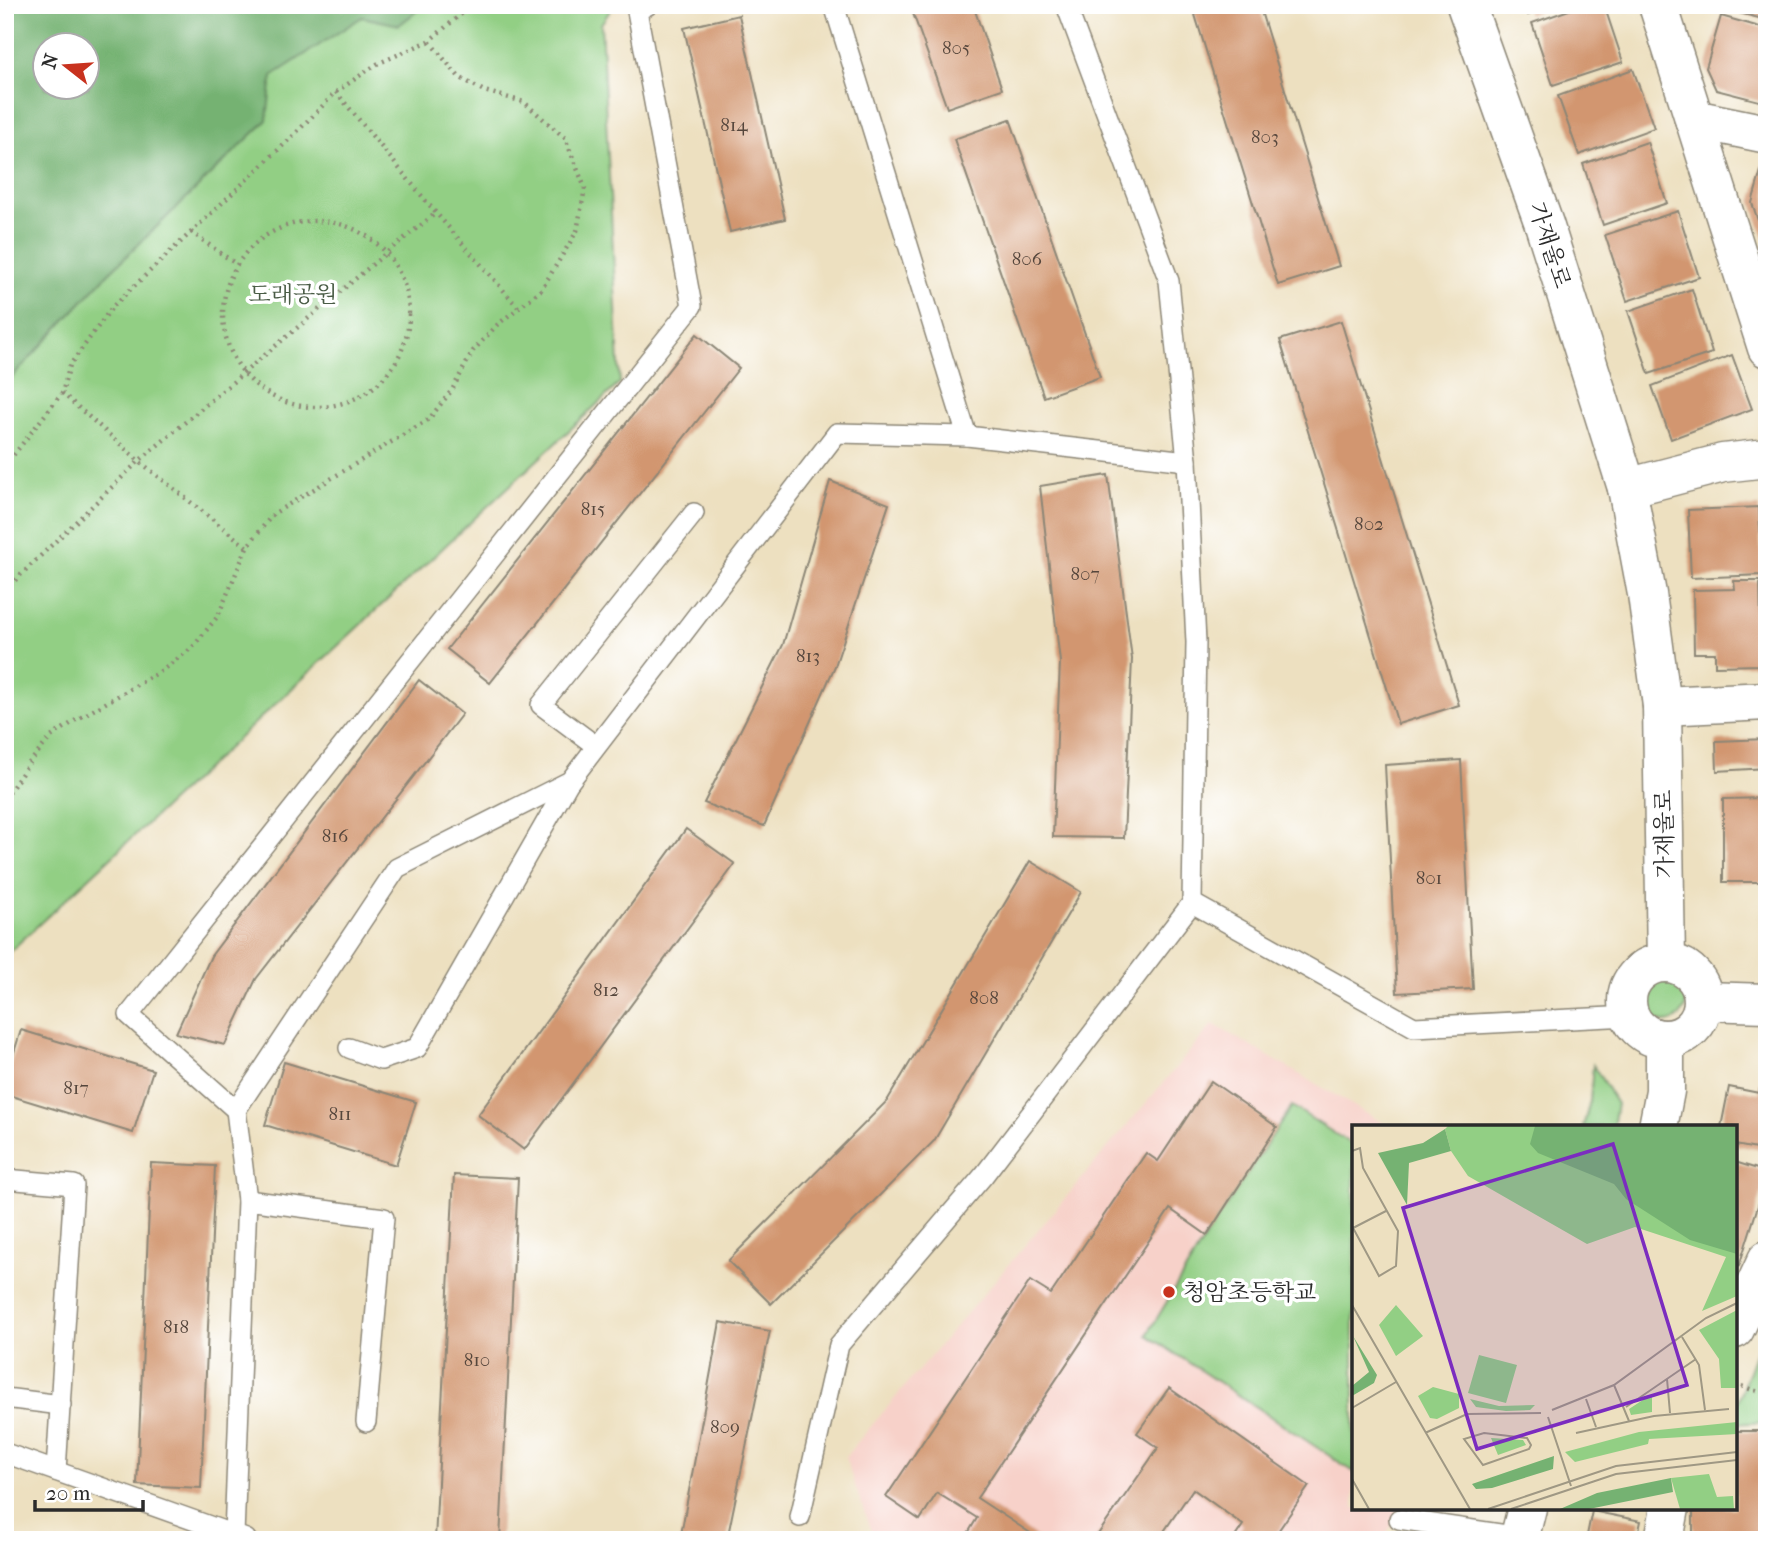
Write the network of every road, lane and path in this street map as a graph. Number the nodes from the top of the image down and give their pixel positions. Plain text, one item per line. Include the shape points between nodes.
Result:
1 (472, 5) edge
2 (648, 5) edge
3 (834, 5) edge
4 (1066, 5) edge
5 (1466, 5) edge
6 (1658, 5) edge
7 (429, 41) junction
8 (336, 92) junction
9 (1694, 119) junction
10 (1767, 134) edge
11 (436, 213) junction
12 (191, 232) junction
13 (386, 253) junction
14 (236, 264) junction
15 (518, 307) junction
16 (1767, 348) edge
17 (244, 373) junction
18 (62, 394) junction
19 (967, 436) junction
20 (1767, 458) edge
21 (139, 460) junction
22 (1187, 461) junction
23 (5, 466) edge
24 (1627, 488) junction
25 (694, 513) dead end
26 (247, 547) junction
27 (5, 590) edge
28 (1767, 701) edge
29 (1662, 705) junction
30 (596, 746) junction
31 (570, 781) junction
32 (5, 798) edge
33 (1192, 903) junction
34 (1666, 963) junction
35 (1704, 1001) junction
36 (1767, 1003) edge
37 (1630, 1016) junction
38 (1665, 1039) junction
39 (349, 1048) dead end
40 (236, 1110) junction
41 (1658, 1125) edge
42 (5, 1179) edge
43 (247, 1200) junction
44 (1767, 1261) edge
45 (1737, 1325) edge
46 (1737, 1385) edge
47 (1767, 1391) edge
48 (5, 1398) edge
49 (61, 1405) junction
50 (366, 1422) dead end
51 (5, 1453) edge
52 (56, 1471) junction
53 (1670, 1510) edge
54 (800, 1517) dead end
55 (1399, 1519) dead end
56 (1522, 1528) edge
57 (240, 1538) edge
58 (1664, 1540) edge

1 - 7 path
2 - 40 lane via 637,11 692,306 128,1014
3 - 19 lane
4 - 22 lane via 1169,281
5 - 24 street, 가재울로 via 1544,224
6 - 9 street
7 - 8 path via 376,64
7 - 15 path via 459,77 484,91 524,102 565,138 585,188 578,231 541,290
8 - 11 path
8 - 12 path
9 - 10 street
9 - 16 street
11 - 13 path
11 - 15 path
12 - 14 path
12 - 18 path via 113,306 70,365
13 - 14 path via 373,239 346,225 317,220 286,225 258,240
13 - 17 path
13 - 17 path via 406,288 409,318 403,348 388,374 365,394 338,405 308,408 277,400
14 - 17 path via 224,294 223,326 232,356
15 - 26 path via 473,351 452,390 429,419 273,514
17 - 21 path
18 - 21 path
18 - 23 path
19 - 22 lane
19 - 30 lane via 837,433
20 - 24 street via 1723,463
21 - 26 path
21 - 27 path
22 - 33 lane via 1196,642
24 - 29 street, 가재울로
25 - 30 lane via 541,705
26 - 32 path via 218,616 192,648 51,737
28 - 29 street
29 - 34 street, 가재울로
30 - 31 lane
31 - 39 lane via 417,1048 381,1060
31 - 40 lane via 397,868
33 - 37 lane via 1414,1027
33 - 54 lane via 984,1175 839,1345
34 - 35 street via 1692,974
34 - 37 street via 1638,974 1630,986
35 - 36 street
35 - 38 street via 1693,1028 1680,1037
37 - 38 street via 1651,1037
38 - 41 street via 1665,1091
40 - 43 lane
42 - 49 lane via 74,1185
43 - 50 lane via 384,1219
43 - 57 lane
44 - 45 street
46 - 47 path
48 - 49 lane
49 - 52 lane
51 - 52 lane
52 - 57 lane
53 - 58 street
55 - 56 lane

